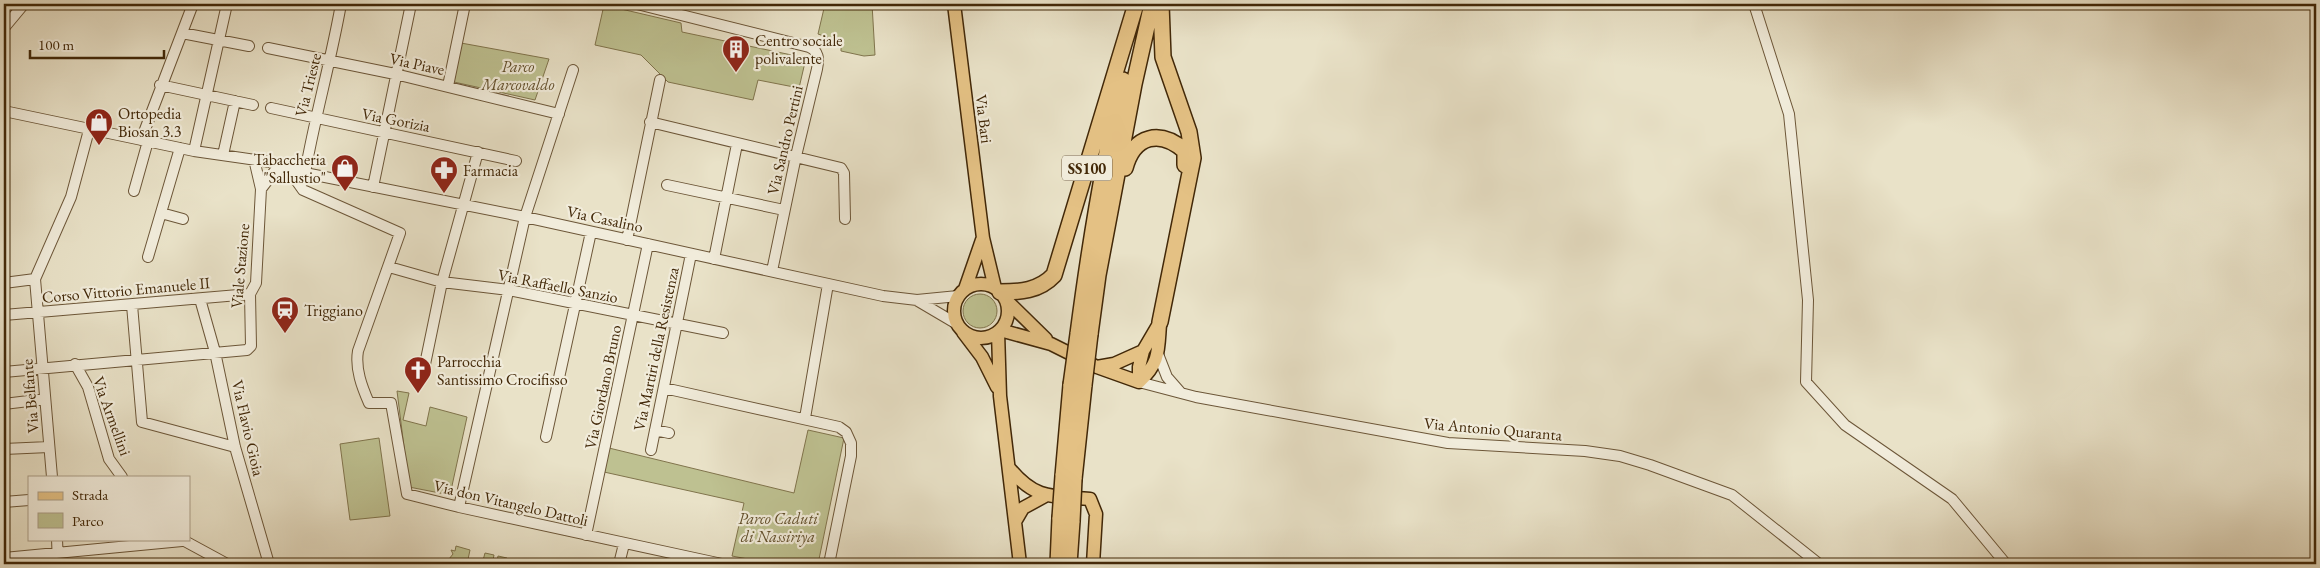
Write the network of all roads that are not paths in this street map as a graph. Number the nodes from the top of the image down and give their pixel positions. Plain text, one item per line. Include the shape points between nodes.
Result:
1 (24, 4) edge
2 (193, 4) edge
3 (227, 4) edge
4 (340, 4) edge
5 (411, 4) edge
6 (465, 4) edge
7 (637, 4) edge
8 (954, 4) edge
9 (1136, 4) edge
10 (1142, 4) edge
11 (1152, 4) edge
12 (1160, 4) edge
13 (1754, 4) edge
14 (4, 28) edge
15 (182, 33) junction
16 (220, 40) junction
17 (250, 46) dead end
18 (268, 48) dead end
19 (330, 62) junction
20 (573, 70) dead end
21 (395, 74) junction
22 (660, 80) dead end
23 (160, 85) junction
24 (448, 86) junction
25 (207, 95) junction
26 (235, 101) junction
27 (253, 105) dead end
28 (271, 108) dead end
29 (4, 111) edge
30 (559, 114) junction
31 (315, 119) junction
32 (650, 122) junction
33 (89, 130) junction
34 (383, 133) junction
35 (145, 141) junction
36 (737, 144) junction
37 (180, 148) junction
38 (194, 151) junction
39 (478, 152) junction
40 (223, 155) junction
41 (796, 156) junction
42 (254, 159) junction
43 (516, 161) dead end
44 (286, 166) junction
45 (306, 173) junction
46 (668, 185) dead end
47 (373, 187) junction
48 (261, 189) junction
49 (1187, 190) junction
50 (134, 191) dead end
51 (725, 198) junction
52 (463, 206) junction
53 (784, 210) junction
54 (161, 213) junction
55 (525, 217) junction
56 (183, 219) dead end
57 (845, 219) dead end
58 (591, 232) junction
59 (983, 238) junction
60 (627, 240) junction
61 (648, 244) junction
62 (1105, 244) junction
63 (691, 254) junction
64 (148, 257) dead end
65 (714, 259) junction
66 (389, 267) junction
67 (772, 272) junction
68 (35, 279) junction
69 (442, 282) junction
70 (4, 284) edge
71 (828, 284) junction
72 (508, 290) junction
73 (962, 292) junction
74 (1000, 293) junction
75 (250, 294) junction
76 (200, 299) junction
77 (918, 300) junction
78 (132, 305) junction
79 (575, 305) junction
80 (39, 313) junction
81 (4, 315) edge
82 (634, 316) junction
83 (1160, 322) junction
84 (676, 324) junction
85 (959, 327) junction
86 (999, 331) junction
87 (723, 334) dead end
88 (1084, 334) junction
89 (1051, 344) junction
90 (1143, 351) junction
91 (215, 352) junction
92 (1158, 354) junction
93 (136, 360) junction
94 (75, 364) junction
95 (1097, 367) junction
96 (42, 368) junction
97 (4, 372) edge
98 (423, 374) dead end
99 (1139, 382) junction
100 (664, 388) junction
101 (1181, 394) junction
102 (1000, 396) junction
103 (45, 399) junction
104 (4, 404) edge
105 (805, 418) junction
106 (655, 430) junction
107 (669, 433) dead end
108 (546, 437) dead end
109 (49, 447) junction
110 (235, 447) junction
111 (4, 449) edge
112 (651, 450) dead end
113 (1010, 469) junction
114 (52, 476) edge
115 (121, 476) edge
116 (1045, 496) junction
117 (28, 500) edge
118 (4, 502) edge
119 (459, 507) junction
120 (1066, 519) junction
121 (1016, 520) junction
122 (586, 535) junction
123 (57, 540) edge
124 (182, 540) edge
125 (624, 544) junction
126 (4, 558) edge
127 (58, 559) edge
128 (227, 564) edge
129 (269, 564) edge
130 (619, 564) edge
131 (722, 564) edge
132 (829, 564) edge
133 (1020, 564) edge
134 (1058, 564) edge
135 (1069, 564) edge
136 (1093, 564) edge
137 (1819, 564) edge
138 (2006, 564) edge

1 - 14 street
2 - 15 street
3 - 16 street
4 - 19 street, Via Trieste
5 - 21 street
6 - 24 street
7 - 41 street, Via Sandro Pertini via 814,49 819,61
8 - 59 main road, Via Bari
9 - 74 highway, SS100 via 1058,266 1046,283 1023,291
10 - 88 highway, SS100 via 1106,158 1086,274
11 - 62 highway, SS100
12 - 49 highway, SS100 via 1163,57 1189,132 1193,158
13 - 138 street via 1790,114 1808,300 1806,382 1845,425 1952,499
15 - 16 street
15 - 23 street
16 - 17 street
16 - 25 street
18 - 19 street, Via Piave
19 - 21 street, Via Piave
19 - 31 street, Via Trieste
20 - 30 street
21 - 24 street, Via Piave
21 - 34 street
22 - 32 street
23 - 25 street
23 - 35 street
24 - 30 street, Via Piave
25 - 26 street
25 - 38 street
26 - 27 street
26 - 40 street
28 - 31 street, Via Gorizia
29 - 33 street, Via Casalino
30 - 55 street
31 - 34 street, Via Gorizia
31 - 45 street, Via Trieste
32 - 36 street
32 - 60 street
33 - 35 street, Via Casalino
33 - 68 street via 71,196
34 - 39 street, Via Gorizia
34 - 47 street
35 - 37 street, Via Casalino
35 - 50 street
36 - 41 street
36 - 51 street
37 - 38 street, Via Casalino
37 - 54 street
38 - 40 street, Via Casalino
39 - 43 street, Via Gorizia
39 - 52 street
40 - 42 street, Via Casalino
41 - 53 street, Via Sandro Pertini
41 - 57 street via 841,168 844,173
42 - 44 street, Via Casalino
42 - 48 street, Viale Stazione
44 - 45 street, Via Casalino
44 - 48 street via 274,172
44 - 66 street via 303,190 400,233
45 - 47 street, Via Casalino
46 - 51 street
47 - 52 street, Via Casalino
48 - 75 street, Viale Stazione via 256,283
49 - 62 highway, SS100 via 1185,151 1174,142 1158,137 1143,140 1128,156
49 - 83 highway, SS100
51 - 53 street
51 - 65 street
52 - 55 street, Via Casalino
52 - 69 street
53 - 67 street, Via Sandro Pertini
54 - 56 street
54 - 64 street
55 - 58 street, Via Casalino
55 - 72 street
58 - 60 street, Via Casalino
58 - 79 street
59 - 73 main road
59 - 74 main road, Via Bari
60 - 61 street, Via Casalino
61 - 63 street, Via Casalino
61 - 82 street, Via Giordano Bruno
62 - 88 highway, SS100
63 - 65 street, Via Casalino
63 - 84 street, Via Martiri della Resistenza
65 - 67 street, Via Casalino
66 - 69 street, Via Raffaello Sanzio
66 - 119 street, Via don Vitangelo Dattoli via 358,351 358,373 368,403 391,403 407,494
67 - 71 street, Via Casalino
68 - 70 street
68 - 80 street, Via Belfante
69 - 72 street, Via Raffaello Sanzio
69 - 98 street
71 - 77 street, Via Casalino
71 - 105 street
72 - 79 street, Via Raffaello Sanzio
72 - 119 street
73 - 74 main road via 975,285 986,285
73 - 77 street, Via Casalino
73 - 85 main road via 954,305
74 - 86 main road via 1007,311 1005,323
74 - 89 main road
75 - 76 street, Corso Vittorio Emanuele II
75 - 91 street, Viale Stazione via 251,346 247,350
76 - 78 street, Corso Vittorio Emanuele II
76 - 91 street, Via Flavio Gioia
77 - 85 street, Via Casalino
78 - 80 street, Corso Vittorio Emanuele II
78 - 93 street
79 - 82 street, Via Raffaello Sanzio
79 - 108 street
80 - 81 street, Corso Vittorio Emanuele II
80 - 96 street, Via Belfante
82 - 84 street, Via Raffaello Sanzio
82 - 122 street, Via Giordano Bruno
83 - 90 main road
83 - 92 main road
84 - 87 street, Via Raffaello Sanzio
84 - 100 street, Via Martiri della Resistenza
85 - 86 main road via 970,336 980,338
85 - 102 main road via 982,356
86 - 89 main road
86 - 102 main road
88 - 120 highway, SS100, bridge
89 - 95 main road
90 - 95 main road via 1114,364
90 - 99 main road via 1138,367
91 - 93 street
91 - 110 street, Via Flavio Gioia
92 - 99 main road via 1151,371
92 - 101 street via 1167,377
93 - 94 street
93 - 110 street via 142,422
94 - 96 street
94 - 115 street, Via Armellini via 88,387 110,459
95 - 99 main road
96 - 97 street
96 - 103 street, Via Belfante
99 - 101 street, Via Antonio Quaranta
100 - 105 street
100 - 106 street, Via Martiri della Resistenza
101 - 137 street, Via Antonio Quaranta via 1448,443 1620,456 1732,496
102 - 113 main road
103 - 104 street
103 - 109 street, Via Belfante
105 - 132 street via 839,427 846,432 851,443
106 - 107 street
106 - 112 street, Via Martiri della Resistenza
109 - 111 street
109 - 114 street, Via Belfante
110 - 129 street, Via Flavio Gioia
113 - 116 main road via 1032,491
113 - 121 main road
116 - 121 main road via 1023,508
116 - 136 main road via 1090,499 1096,514
117 - 118 street
119 - 122 street, Via don Vitangelo Dattoli
120 - 134 highway, SS100
120 - 135 highway, SS100
121 - 133 main road
122 - 125 street, Via don Vitangelo Dattoli
123 - 127 street
124 - 127 street
124 - 128 street
125 - 130 street
125 - 131 street, Via don Vitangelo Dattoli
126 - 127 street

